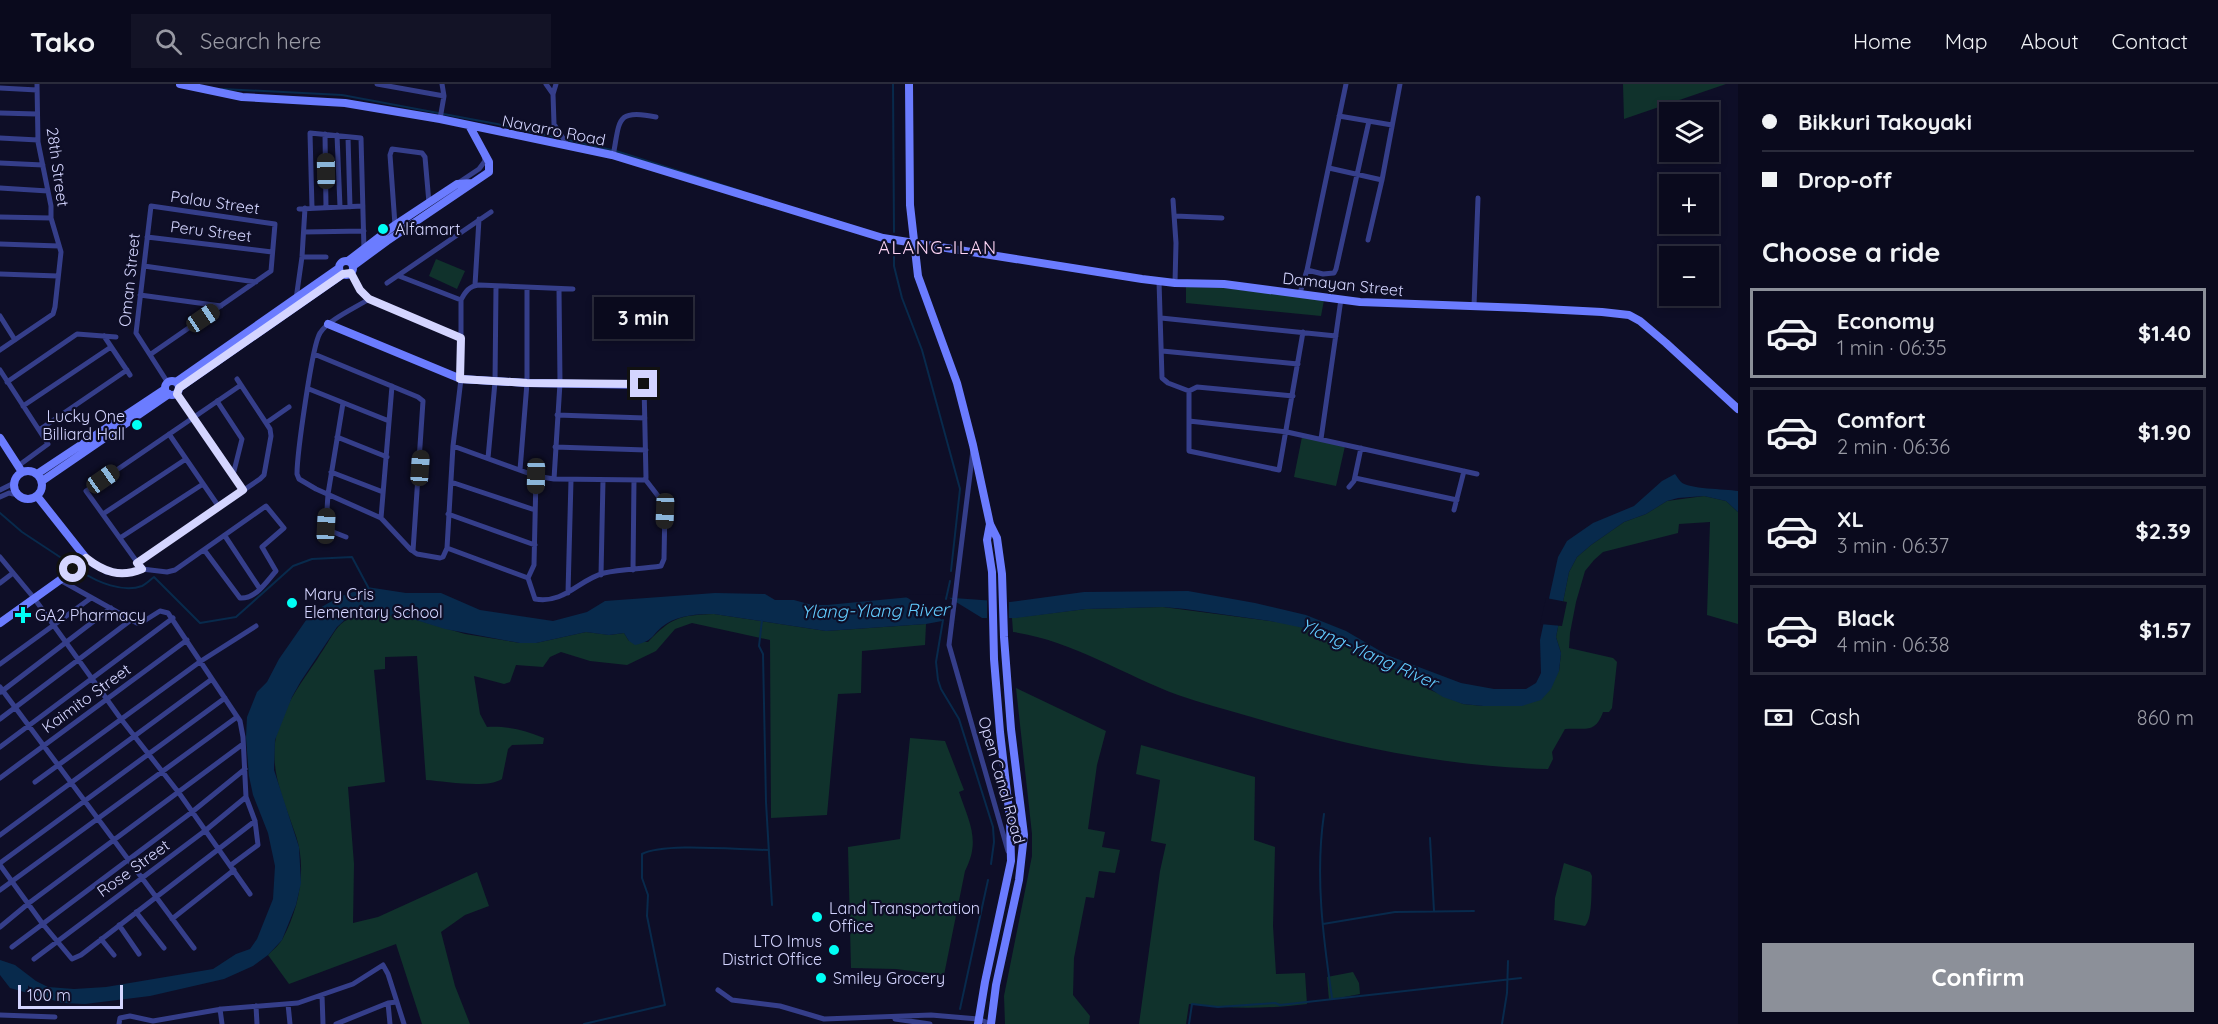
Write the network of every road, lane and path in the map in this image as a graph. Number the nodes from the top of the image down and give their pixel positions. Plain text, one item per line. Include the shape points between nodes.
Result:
1 (180, 84) edge
2 (377, 84) edge
3 (442, 84) edge
4 (546, 84) edge
5 (556, 84) edge
6 (909, 84) edge
7 (1346, 84) edge
8 (1400, 84) edge
9 (37, 87) edge
10 (0, 88) edge
11 (553, 94) junction
12 (444, 96) junction
13 (0, 113) edge
14 (37, 114) junction
15 (440, 116) junction
16 (1339, 116) junction
17 (656, 117) dead end
18 (1369, 121) junction
19 (1392, 125) junction
20 (470, 127) junction
21 (325, 134) junction
22 (337, 135) junction
23 (348, 137) junction
24 (0, 138) edge
25 (38, 140) junction
26 (565, 141) junction
27 (483, 150) junction
28 (614, 152) junction
29 (0, 163) edge
30 (43, 165) junction
31 (1329, 168) junction
32 (1357, 175) junction
33 (1382, 180) junction
34 (475, 183) junction
35 (457, 184) junction
36 (0, 188) edge
37 (48, 191) junction
38 (1478, 198) dead end
39 (1173, 200) dead end
40 (363, 206) junction
41 (430, 206) junction
42 (151, 207) joint
43 (340, 207) junction
44 (350, 207) junction
45 (312, 208) junction
46 (326, 208) junction
47 (491, 212) dead end
48 (1175, 216) junction
49 (0, 217) edge
50 (51, 218) junction
51 (1222, 218) dead end
52 (479, 219) junction
53 (395, 225) junction
54 (364, 231) junction
55 (304, 232) junction
56 (147, 237) junction
57 (385, 237) junction
58 (1368, 240) dead end
59 (914, 243) junction
60 (0, 244) edge
61 (59, 246) junction
62 (272, 252) junction
63 (364, 254) junction
64 (302, 257) junction
65 (326, 257) dead end
66 (144, 266) junction
67 (347, 269) junction
68 (1307, 270) junction
69 (0, 274) edge
70 (58, 276) junction
71 (399, 276) junction
72 (1159, 281) junction
73 (256, 282) junction
74 (387, 283) dead end
75 (1175, 283) junction
76 (475, 285) junction
77 (496, 287) junction
78 (527, 288) junction
79 (559, 289) junction
80 (573, 289) dead end
81 (1300, 293) junction
82 (140, 295) junction
83 (296, 297) junction
84 (369, 299) junction
85 (1341, 299) junction
86 (461, 300) junction
87 (221, 306) junction
88 (1474, 306) junction
89 (294, 308) junction
90 (0, 316) edge
91 (1161, 318) junction
92 (328, 324) junction
93 (1303, 332) junction
94 (104, 336) junction
95 (1336, 336) junction
96 (116, 337) dead end
97 (461, 338) junction
98 (15, 340) junction
99 (111, 347) junction
100 (0, 350) edge
101 (1162, 351) junction
102 (150, 354) junction
103 (314, 354) junction
104 (1298, 364) junction
105 (0, 370) edge
106 (237, 379) dead end
107 (460, 379) junction
108 (7, 382) junction
109 (495, 382) junction
110 (527, 383) junction
111 (560, 383) junction
112 (644, 384) junction
113 (241, 385) junction
114 (653, 385) dead end
115 (392, 386) junction
116 (172, 388) junction
117 (309, 389) junction
118 (1189, 391) junction
119 (1293, 396) junction
120 (217, 401) junction
121 (343, 403) junction
122 (23, 406) junction
123 (289, 408) dead end
124 (1738, 409) edge
125 (557, 415) junction
126 (194, 417) junction
127 (645, 418) junction
128 (389, 421) junction
129 (1190, 421) junction
130 (266, 423) junction
131 (39, 430) junction
132 (1287, 432) junction
133 (169, 434) junction
134 (337, 437) junction
135 (0, 438) edge
136 (1321, 439) junction
137 (973, 445) junction
138 (453, 446) junction
139 (555, 447) junction
140 (1361, 448) junction
141 (646, 450) junction
142 (387, 457) junction
143 (488, 458) junction
144 (186, 459) junction
145 (20, 469) junction
146 (520, 470) junction
147 (1464, 471) junction
148 (332, 472) junction
149 (1477, 474) dead end
150 (233, 475) junction
151 (536, 476) junction
152 (39, 477) junction
153 (1354, 478) junction
154 (554, 479) junction
155 (645, 479) junction
156 (571, 480) junction
157 (603, 480) junction
158 (634, 480) junction
159 (451, 482) junction
160 (14, 483) junction
161 (203, 484) junction
162 (1349, 487) dead end
163 (0, 490) edge
164 (243, 490) junction
165 (384, 492) junction
166 (328, 494) junction
167 (18, 495) junction
168 (37, 496) junction
169 (0, 497) edge
170 (1457, 500) junction
171 (219, 507) junction
172 (536, 510) junction
173 (1454, 510) dead end
174 (103, 514) junction
175 (448, 514) junction
176 (381, 518) junction
177 (990, 524) junction
178 (225, 536) junction
179 (346, 537) dead end
180 (120, 538) junction
181 (535, 545) junction
182 (447, 548) junction
183 (205, 551) junction
184 (413, 551) junction
185 (0, 557) edge
186 (86, 558) junction
187 (137, 563) junction
188 (142, 569) junction
189 (633, 570) junction
190 (13, 573) junction
191 (600, 575) junction
192 (528, 578) junction
193 (60, 580) junction
194 (0, 583) edge
195 (260, 589) junction
196 (568, 593) junction
197 (34, 598) junction
198 (90, 598) junction
199 (111, 608) junction
200 (173, 618) junction
201 (131, 620) junction
202 (0, 623) edge
203 (52, 625) junction
204 (256, 626) dead end
205 (187, 640) junction
206 (66, 643) junction
207 (79, 660) junction
208 (201, 661) junction
209 (0, 664) edge
210 (92, 679) junction
211 (212, 679) junction
212 (1, 690) edge
213 (225, 699) junction
214 (108, 700) junction
215 (16, 708) junction
216 (237, 717) junction
217 (0, 719) edge
218 (121, 719) junction
219 (29, 726) junction
220 (135, 737) junction
221 (243, 744) junction
222 (44, 746) junction
223 (0, 747) edge
224 (148, 754) junction
225 (59, 765) junction
226 (245, 769) junction
227 (162, 772) junction
228 (0, 778) edge
229 (35, 782) dead end
230 (72, 783) junction
231 (178, 793) junction
232 (246, 797) junction
233 (85, 801) junction
234 (192, 812) junction
235 (97, 818) junction
236 (255, 820) junction
237 (206, 830) junction
238 (0, 835) edge
239 (114, 841) junction
240 (218, 849) junction
241 (129, 860) junction
242 (1011, 861) junction
243 (0, 864) edge
244 (233, 867) junction
245 (141, 878) junction
246 (12, 881) junction
247 (0, 890) edge
248 (250, 894) dead end
249 (156, 897) junction
250 (28, 903) junction
251 (136, 912) junction
252 (172, 919) junction
253 (42, 923) junction
254 (120, 925) junction
255 (0, 927) edge
256 (101, 939) junction
257 (56, 941) junction
258 (12, 947) dead end
259 (164, 948) dead end
260 (194, 948) dead end
261 (139, 954) dead end
262 (81, 955) junction
263 (114, 956) dead end
264 (34, 959) dead end
265 (84, 961) dead end
266 (718, 990) dead end
267 (322, 995) junction
268 (398, 1002) junction
269 (388, 1003) junction
270 (288, 1004) junction
271 (256, 1006) junction
272 (220, 1009) junction
273 (3, 1015) edge
274 (357, 1016) junction
275 (55, 1017) dead end
276 (186, 1017) junction
277 (878, 1017) junction
278 (42, 1021) edge
279 (978, 1022) edge
280 (153, 1023) edge
281 (6, 1024) edge
282 (119, 1024) edge
283 (187, 1024) edge
284 (222, 1024) edge
285 (257, 1024) edge
286 (290, 1024) edge
287 (323, 1024) edge
288 (336, 1024) edge
289 (357, 1024) edge
290 (390, 1024) edge
291 (404, 1024) edge
292 (930, 1024) edge
293 (991, 1024) edge

1 - 15 street, Navarro Road via 242,97 345,103
2 - 12 street
3 - 12 street
4 - 11 street
5 - 11 street
6 - 59 street, Open Canal Road
7 - 16 street
8 - 19 street
9 - 10 street
9 - 14 street, 28th Street
11 - 26 street via 554,124
12 - 15 street
13 - 14 street
14 - 25 street, 28th Street
15 - 20 street, Navarro Road
16 - 18 street
16 - 31 street
17 - 28 street via 636,112 626,115 620,122
18 - 19 street
18 - 32 street
19 - 33 street
20 - 26 street, Navarro Road
20 - 27 street
21 - 22 street
21 - 45 street via 310,133
21 - 46 street
22 - 23 street
22 - 43 street
23 - 40 street via 361,138
23 - 44 street
24 - 25 street
25 - 30 street, 28th Street
26 - 28 street, Navarro Road
27 - 34 street via 489,172
27 - 35 street via 485,161
28 - 59 street, Navarro Road via 868,235
29 - 30 street
30 - 37 street, 28th Street
31 - 32 street
31 - 68 street
32 - 33 street
32 - 68 street via 1334,273
33 - 58 street
34 - 35 street
34 - 41 street
35 - 41 street
36 - 37 street
37 - 50 street, 28th Street
38 - 88 street
39 - 48 street
40 - 44 street
40 - 54 street
41 - 53 street
41 - 53 street via 425,157 422,153 392,149
41 - 57 street
42 - 56 street, Oman Street
42 - 62 street, Palau Street via 275,224
43 - 44 street
43 - 46 street
45 - 46 street
45 - 55 street via 302,208
47 - 52 street
48 - 51 street
48 - 75 street
49 - 50 street
50 - 61 street, 28th Street
52 - 71 street
52 - 76 street
53 - 57 street
54 - 55 street
54 - 63 street
55 - 64 street
56 - 62 street, Peru Street
56 - 66 street, Oman Street
57 - 63 street
59 - 72 street, Damayan Street
59 - 137 street, Open Canal Road via 918,276 957,383
60 - 61 street
61 - 70 street, 28th Street
62 - 73 street via 271,271
63 - 67 street
64 - 65 street
64 - 83 street
66 - 73 street
66 - 82 street, Oman Street
67 - 83 street
67 - 84 street
67 - 89 street
68 - 81 street
69 - 70 street
70 - 98 street, 28th Street via 53,314
71 - 74 street
71 - 86 street
72 - 75 street, Damayan Street
72 - 91 street
73 - 87 street
75 - 81 street, Damayan Street
76 - 77 street
76 - 86 street
77 - 78 street
77 - 109 street
78 - 79 street
78 - 110 street
79 - 80 street
79 - 111 street
81 - 85 street, Damayan Street
82 - 87 street
82 - 102 street, Oman Street via 136,333
83 - 89 street
83 - 116 street
84 - 92 street
84 - 97 street
85 - 88 street, Damayan Street
85 - 95 street
86 - 97 street
87 - 102 street
88 - 124 street, Damayan Street via 1629,315
89 - 116 street
90 - 98 street
91 - 93 street
91 - 101 street
92 - 103 street via 319,333
92 - 107 street
93 - 95 street
93 - 104 street
94 - 96 street
94 - 99 street
94 - 108 street via 77,334
95 - 136 street
97 - 107 street
98 - 100 street, 28th Street
99 - 122 street
99 - 131 street via 128,373
101 - 104 street
101 - 118 street via 1162,378
102 - 116 street, Oman Street
103 - 115 street
103 - 117 street
104 - 119 street
105 - 108 street
106 - 113 street
107 - 109 street
107 - 138 street
108 - 122 street
109 - 110 street
109 - 143 street
110 - 111 street
110 - 146 street
111 - 112 street
111 - 125 street
112 - 114 street
112 - 127 street
113 - 120 street
113 - 130 street
115 - 128 street
115 - 184 street via 422,399 424,406
116 - 126 street, Oman Street
116 - 152 street
117 - 121 street
117 - 166 street via 297,474 299,479
118 - 119 street via 1197,387
118 - 129 street
119 - 132 street
120 - 126 street
120 - 150 street via 242,439
121 - 128 street
121 - 134 street
122 - 131 street
123 - 130 street
125 - 127 street
125 - 139 street
126 - 133 street
126 - 150 street, Oman Street
127 - 141 street
128 - 142 street
129 - 132 street
129 - 132 street via 1189,451 1279,470
130 - 164 street via 271,436 264,475
131 - 145 street via 48,444
132 - 136 street
133 - 144 street
133 - 174 street via 86,490
134 - 142 street
134 - 148 street
135 - 145 street
136 - 140 street
137 - 177 street, Open Canal Road
137 - 242 street, Open Canal Road via 949,635 953,663
138 - 143 street
138 - 159 street
139 - 141 street
139 - 154 street
140 - 147 street
140 - 153 street
141 - 155 street
142 - 165 street
143 - 146 street
144 - 161 street
144 - 174 street
145 - 152 street
145 - 160 street
146 - 151 street
147 - 149 street
147 - 170 street
148 - 165 street
148 - 166 street
150 - 164 street, Oman Street
151 - 154 street
151 - 172 street
152 - 168 street
153 - 162 street
153 - 170 street
154 - 156 street
155 - 158 street
155 - 189 street via 665,505 664,559 661,566
156 - 157 street
156 - 196 street
157 - 158 street
157 - 191 street
158 - 189 street
159 - 172 street
159 - 175 street
160 - 163 street
160 - 167 street
161 - 171 street
161 - 180 street
164 - 171 street
165 - 176 street
166 - 176 street
166 - 179 street via 326,526
167 - 168 street via 28,499
167 - 169 street
168 - 186 street
170 - 173 street
171 - 187 street
172 - 181 street
174 - 180 street
175 - 181 street
175 - 182 street
176 - 184 street
177 - 242 street, Open Canal Road via 987,540 993,638
177 - 293 street, Open Canal Road via 997,538 1003,589 1011,729 1024,835
178 - 183 street
178 - 195 street
178 - 195 street via 266,506 284,528 262,547 276,571
180 - 187 street
181 - 192 street via 534,565
182 - 184 street via 440,558
182 - 192 street
183 - 188 street via 175,570
183 - 195 street via 240,598
185 - 190 street
186 - 188 street via 106,572 132,573
186 - 193 street
187 - 188 street
189 - 191 street
190 - 194 street
190 - 197 street
191 - 196 street
192 - 196 street via 535,599 552,601
193 - 197 street
193 - 198 street
197 - 202 street
197 - 203 street
198 - 199 street
198 - 203 street
199 - 201 street
199 - 206 street
200 - 201 street via 162,611 140,623
200 - 205 street
200 - 210 street
201 - 207 street
203 - 206 street
203 - 209 street
204 - 208 street
205 - 208 street
205 - 214 street, Kaimito Street
206 - 207 street
206 - 212 street
207 - 210 street
207 - 215 street
208 - 211 street
208 - 218 street
210 - 214 street
210 - 219 street
211 - 213 street
211 - 220 street
212 - 215 street
213 - 216 street
213 - 224 street
214 - 218 street
214 - 222 street, Kaimito Street
215 - 217 street
215 - 219 street
216 - 221 street
216 - 227 street
218 - 220 street
218 - 225 street
219 - 222 street
219 - 223 street
220 - 224 street
220 - 230 street
221 - 226 street
221 - 231 street
222 - 225 street
222 - 228 street, Kaimito Street
224 - 227 street
224 - 233 street
225 - 229 street
225 - 230 street
226 - 232 street
226 - 234 street
227 - 231 street
227 - 235 street
230 - 233 street
230 - 238 street
231 - 234 street
231 - 239 street
232 - 236 street
232 - 237 street, Rose Street
233 - 235 street
233 - 243 street
234 - 237 street
234 - 241 street
235 - 239 street
235 - 246 street
236 - 240 street
236 - 244 street via 258,845
237 - 240 street
237 - 245 street, Rose Street
239 - 241 street
239 - 250 street
240 - 244 street
240 - 249 street
241 - 245 street
241 - 253 street
242 - 279 street
243 - 246 street
244 - 248 street
244 - 252 street
245 - 249 street
245 - 257 street, Rose Street
246 - 247 street
246 - 250 street
249 - 251 street
249 - 252 street
250 - 253 street
250 - 255 street
251 - 254 street
251 - 259 street
252 - 260 street
253 - 257 street
253 - 258 street
254 - 256 street
254 - 261 street
256 - 262 street
256 - 263 street
257 - 262 street via 72,959
257 - 264 street, Rose Street
262 - 265 street
266 - 277 street via 732,1000 780,1006 824,1019
267 - 268 street via 353,984 383,965
267 - 270 street
267 - 287 street
268 - 269 street
268 - 291 street
269 - 274 street
269 - 290 street
270 - 271 street
270 - 286 street
271 - 272 street
271 - 285 street
272 - 276 street
272 - 284 street
273 - 278 street
273 - 281 street
274 - 288 street
274 - 289 street
275 - 278 street
276 - 280 street
276 - 283 street
277 - 279 street via 932,1015
277 - 292 street
279 - 293 street
280 - 282 street via 130,1016 120,1018

